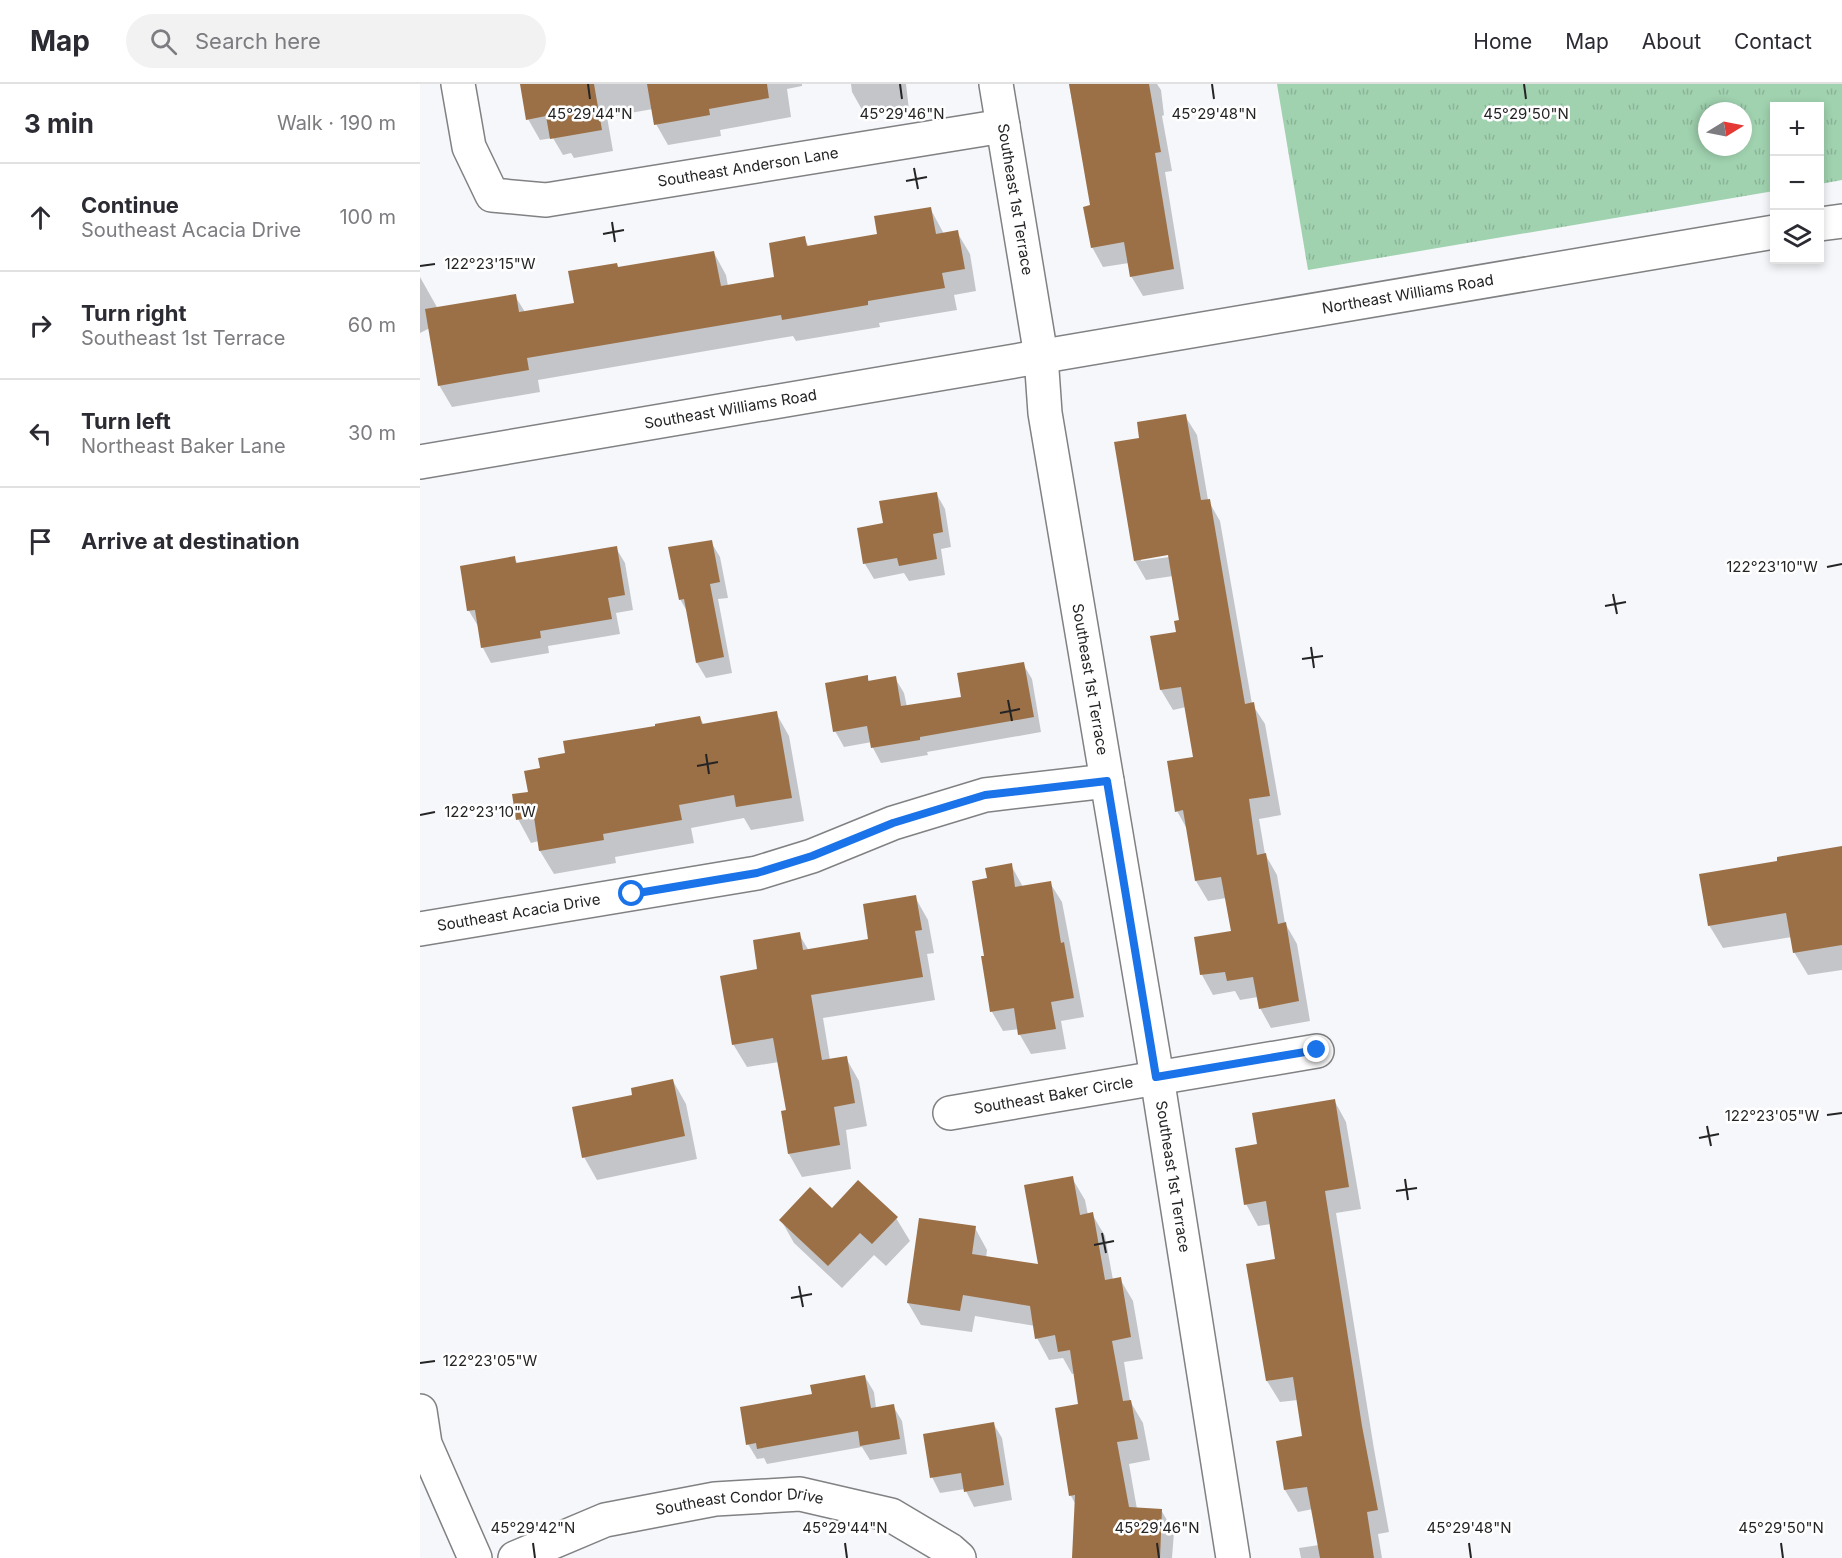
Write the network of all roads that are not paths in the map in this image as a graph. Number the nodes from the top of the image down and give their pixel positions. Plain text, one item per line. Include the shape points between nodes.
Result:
1 (458, 84) edge
2 (996, 84) edge
3 (1003, 126) junction
4 (1842, 221) edge
5 (1824, 223) edge
6 (1770, 233) edge
7 (1041, 356) junction
8 (420, 462) edge
9 (1107, 781) junction
10 (420, 929) edge
11 (1317, 1050) dead end
12 (1156, 1077) junction
13 (950, 1113) dead end
14 (420, 1411) edge
15 (475, 1558) edge
16 (515, 1558) edge
17 (959, 1558) edge
18 (1233, 1558) edge

1 - 3 street, Southeast Anderson Lane via 469,147 492,195 546,200
2 - 3 street, Southeast 1st Terrace
3 - 7 street, Southeast 1st Terrace
4 - 5 street
6 - 7 street, Northeast Williams Road
7 - 8 street, Southeast Williams Road
7 - 9 street, Southeast 1st Terrace via 1045,413
9 - 10 street, Southeast Acacia Drive via 985,795 893,823 812,856 757,873
9 - 12 street, Southeast 1st Terrace
11 - 12 street, Southeast Baker Circle
12 - 13 street, Southeast Baker Circle
12 - 18 street, Southeast 1st Terrace
14 - 15 street via 425,1444
16 - 17 street, Southeast Condor Drive via 605,1520 716,1499 800,1494 891,1515

